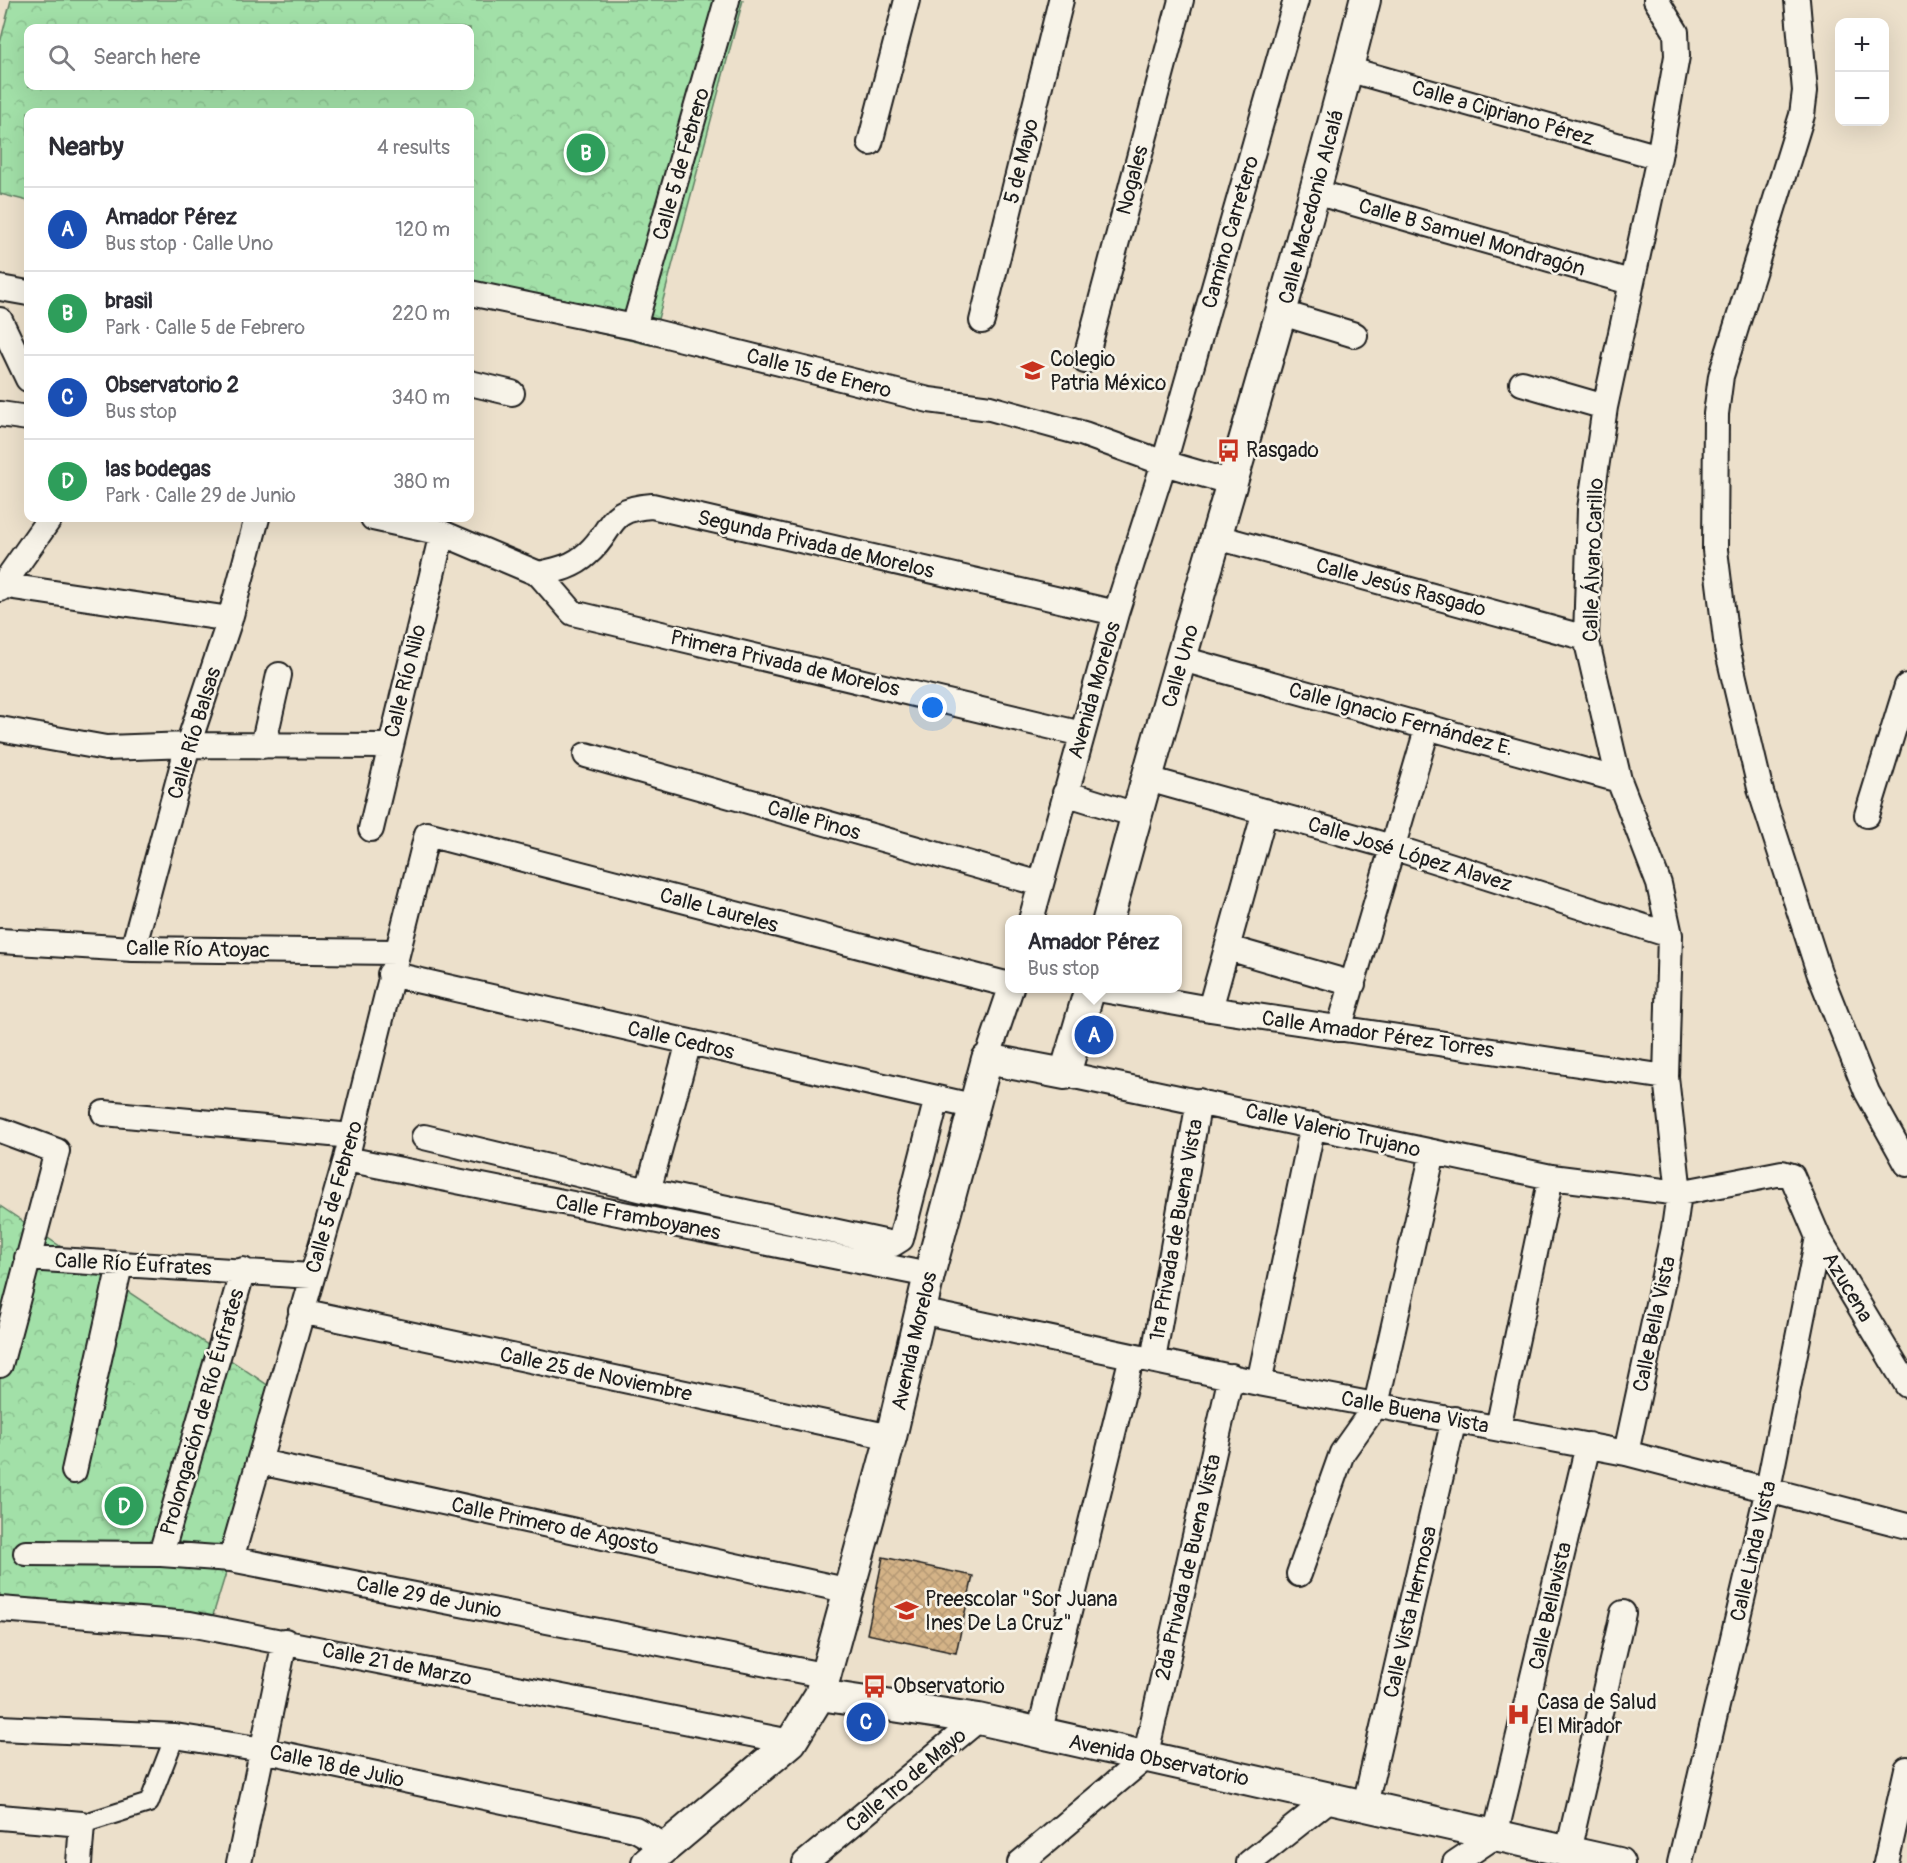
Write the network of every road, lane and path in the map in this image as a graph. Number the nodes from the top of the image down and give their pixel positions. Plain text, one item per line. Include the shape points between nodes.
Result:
1 (727, 0) edge
2 (907, 0) edge
3 (1061, 0) edge
4 (1181, 0) edge
5 (1296, 0) edge
6 (1365, 0) edge
7 (1656, 0) edge
8 (1797, 0) edge
9 (1347, 69) junction
10 (870, 143) dead end
11 (1659, 157) junction
12 (1315, 192) junction
13 (1630, 282) junction
14 (0, 288) edge
15 (24, 292) edge
16 (474, 294) edge
17 (1282, 313) junction
18 (0, 320) edge
19 (982, 321) dead end
20 (634, 327) junction
21 (1355, 336) dead end
22 (1085, 361) dead end
23 (24, 371) edge
24 (1522, 384) dead end
25 (474, 385) edge
26 (512, 393) dead end
27 (1605, 407) junction
28 (0, 414) edge
29 (1254, 414) joint
30 (24, 417) edge
31 (1164, 463) junction
32 (1233, 483) junction
33 (47, 522) edge
34 (256, 522) edge
35 (391, 522) edge
36 (442, 533) junction
37 (1217, 537) junction
38 (539, 574) junction
39 (1, 587) edge
40 (1116, 613) junction
41 (230, 619) junction
42 (1586, 638) junction
43 (1182, 659) junction
44 (279, 675) dead end
45 (1907, 686) edge
46 (1428, 726) junction
47 (0, 729) edge
48 (1082, 734) junction
49 (188, 745) junction
50 (263, 746) junction
51 (389, 746) junction
52 (586, 755) dead end
53 (1148, 779) junction
54 (1619, 780) junction
55 (1065, 793) junction
56 (1265, 811) junction
57 (1136, 815) junction
58 (1867, 815) dead end
59 (371, 829) dead end
60 (427, 834) joint
61 (1392, 848) junction
62 (1041, 884) junction
63 (1032, 915) edge
64 (1109, 915) edge
65 (1670, 935) junction
66 (0, 941) edge
67 (1228, 948) junction
68 (133, 949) junction
69 (393, 963) junction
70 (1353, 984) junction
71 (1005, 986) edge
72 (1008, 993) edge
73 (1089, 993) edge
74 (1119, 993) edge
75 (1210, 1009) junction
76 (1340, 1029) junction
77 (689, 1042) junction
78 (987, 1059) junction
79 (1065, 1074) junction
80 (1666, 1077) junction
81 (937, 1098) junction
82 (1199, 1101) junction
83 (972, 1106) junction
84 (104, 1113) dead end
85 (1313, 1125) junction
86 (0, 1130) edge
87 (424, 1137) dead end
88 (349, 1148) junction
89 (1433, 1152) junction
90 (1907, 1164) edge
91 (1551, 1177) junction
92 (1796, 1186) joint
93 (648, 1191) junction
94 (1679, 1193) junction
95 (1818, 1237) junction
96 (27, 1258) junction
97 (120, 1265) junction
98 (243, 1270) junction
99 (929, 1275) junction
100 (311, 1276) junction
101 (301, 1311) junction
102 (920, 1311) junction
103 (1143, 1358) junction
104 (0, 1365) edge
105 (1231, 1376) junction
106 (1259, 1383) junction
107 (1907, 1385) edge
108 (1376, 1405) junction
109 (1454, 1419) junction
110 (1498, 1428) junction
111 (891, 1437) junction
112 (1588, 1445) junction
113 (1626, 1454) junction
114 (260, 1462) junction
115 (74, 1471) dead end
116 (1768, 1489) junction
117 (1907, 1526) edge
118 (26, 1553) dead end
119 (161, 1554) junction
120 (231, 1559) junction
121 (1299, 1574) dead end
122 (850, 1591) junction
123 (0, 1610) edge
124 (1623, 1613) dead end
125 (285, 1641) junction
126 (824, 1685) junction
127 (979, 1719) junction
128 (0, 1728) edge
129 (1039, 1734) junction
130 (175, 1736) junction
131 (791, 1742) junction
132 (263, 1750) junction
133 (1145, 1758) junction
134 (1907, 1769) edge
135 (1332, 1797) junction
136 (1365, 1805) junction
137 (0, 1817) edge
138 (82, 1824) junction
139 (1495, 1836) junction
140 (1569, 1851) junction
141 (656, 1855) edge
142 (79, 1863) edge
143 (239, 1863) edge
144 (805, 1863) edge
145 (1020, 1863) edge
146 (1249, 1863) edge
147 (1455, 1863) edge
148 (1619, 1863) edge
149 (1680, 1863) edge
150 (1886, 1863) edge

1 - 20 street, Calle 5 de Febrero
2 - 10 street
3 - 19 street, 5 de Mayo
4 - 22 street, Nogales
5 - 31 street, Camino Carretero
6 - 9 street, Calle Macedonio Alcalá
7 - 11 street, Calle Álvaro Carillo via 1676,32 1677,56
8 - 90 street via 1805,91 1802,115 1721,376 1716,414 1715,550 1727,648 1761,792 1819,972 1867,1092
9 - 11 street, Calle a Cipriano Pérez
9 - 12 street, Calle Macedonio Alcalá
11 - 13 street, Calle Álvaro Carillo
12 - 13 street, Calle B Samuel Mondragón
12 - 17 street, Calle Macedonio Alcalá
13 - 27 street, Calle Álvaro Carillo
14 - 15 street
16 - 20 street, Calle 15 de Enero
17 - 21 street
17 - 29 street, Calle Macedonio Alcalá
18 - 23 street
20 - 31 street, Calle 15 de Enero via 929,400 990,408 1084,434
24 - 27 street
25 - 26 street
27 - 42 street, Calle Álvaro Carillo via 1590,509
28 - 30 street
29 - 32 street, Calle Uno
31 - 32 street, Calle 15 de Enero
31 - 40 street, Avenida Morelos
32 - 37 street, Calle Uno
33 - 39 street
34 - 41 street, Calle Río Balsas
35 - 36 street
36 - 38 street
36 - 51 street, Calle Río Nilo
37 - 42 street, Calle Jesús Rasgado
37 - 43 street, Calle Uno
38 - 40 street, Segunda Privada de Morelos via 568,567 588,554 613,519 631,508 652,507
38 - 48 street, Primera Privada de Morelos via 573,613
39 - 41 street
40 - 48 street, Avenida Morelos
41 - 49 street, Calle Río Balsas
42 - 54 street, Calle Álvaro Carillo
43 - 46 street, Calle Ignacio Fernández E.
43 - 53 street, Calle Uno
44 - 50 street
45 - 58 street
46 - 54 street, Calle Ignacio Fernández E.
46 - 61 street
47 - 49 street via 106,748
48 - 55 street, Avenida Morelos
49 - 50 street
49 - 68 street, Calle Río Balsas
50 - 51 street
51 - 59 street, Calle Río Nilo
52 - 62 street, Calle Pinos
53 - 56 street, Calle José López Alavez
53 - 57 street, Calle Uno
54 - 65 street, Calle Álvaro Carillo via 1659,884
55 - 57 street
55 - 62 street, Avenida Morelos
56 - 61 street, Calle José López Alavez
56 - 67 street
57 - 64 street, Calle Uno
60 - 69 street, Calle 5 de Febrero
60 - 71 street, Calle Laureles
61 - 65 street, Calle José López Alavez
61 - 70 street
62 - 63 street, Avenida Morelos
65 - 80 street, Calle Álvaro Carillo
66 - 68 street, Calle Río Atoyac
67 - 70 street
67 - 75 street
68 - 69 street, Calle Río Atoyac
69 - 77 street, Calle Cedros
69 - 88 street, Calle 5 de Febrero
70 - 76 street
72 - 78 street, Avenida Morelos
73 - 79 street
74 - 75 street, Calle Amador Pérez Torres
75 - 76 street, Calle Amador Pérez Torres
76 - 80 street, Calle Amador Pérez Torres
77 - 81 street, Calle Cedros
77 - 93 street
78 - 79 street, Calle Valerio Trujano
78 - 83 street, Avenida Morelos
79 - 82 street, Calle Valerio Trujano
80 - 94 street, Calle Álvaro Carillo
81 - 83 street, Calle Cedros
81 - 93 street via 901,1239 893,1244
82 - 85 street, Calle Valerio Trujano
82 - 103 street, 1ra Privada de Buena Vista
83 - 99 street, Avenida Morelos
84 - 88 street, Calle Framboyanes
85 - 89 street, Calle Valerio Trujano
85 - 106 street
86 - 96 street via 57,1151
87 - 93 street
88 - 99 street, Calle Framboyanes
88 - 100 street, Calle 5 de Febrero
89 - 91 street, Calle Valerio Trujano
89 - 108 street
91 - 94 street, Calle Valerio Trujano
91 - 110 street
92 - 94 street, Calle Valerio Trujano via 1792,1176 1782,1173
92 - 95 street, Azucena
94 - 113 street, Calle Bella Vista
95 - 107 street, Azucena
95 - 116 street, Calle Linda Vista
96 - 97 street, Calle Río Éufrates
96 - 104 street
97 - 98 street, Calle Río Éufrates
97 - 115 street
98 - 100 street, Calle Río Éufrates
98 - 119 street, Prolongación de Río Éufrates
99 - 102 street, Avenida Morelos
100 - 101 street, Calle 5 de Febrero
101 - 111 street, Calle 25 de Noviembre
101 - 114 street, Calle 5 de Febrero
102 - 103 street, Calle Buena Vista
102 - 111 street, Avenida Morelos
103 - 105 street, Calle Buena Vista
103 - 129 street, 1ra Privada de Buena Vista
105 - 106 street, Calle Buena Vista
105 - 133 street, 2da Privada de Buena Vista
106 - 108 street, Calle Buena Vista
108 - 109 street, Calle Buena Vista
108 - 121 street via 1342,1453
109 - 110 street, Calle Buena Vista
109 - 136 street, Calle Vista Hermosa
110 - 112 street, Calle Buena Vista
111 - 122 street, Avenida Morelos
112 - 113 street, Calle Buena Vista
112 - 139 street, Calle Bellavista
113 - 116 street, Calle Buena Vista
114 - 120 street, Calle 5 de Febrero
114 - 122 street, Calle Primero de Agosto
116 - 117 street, Calle Buena Vista
116 - 149 street, Calle Linda Vista
118 - 119 street, Calle 29 de Junio
119 - 120 street, Calle 29 de Junio
120 - 126 street, Calle 29 de Junio
122 - 126 street, Avenida Morelos
123 - 125 street, Calle 21 de Marzo via 190,1624
124 - 140 street
125 - 131 street, Calle 21 de Marzo
125 - 132 street
126 - 127 street, Avenida Observatorio
126 - 131 street, Avenida Morelos
127 - 129 street, Avenida Observatorio
127 - 144 street, Calle 1ro de Mayo
128 - 130 street, Calle 18 de Julio
129 - 133 street, Avenida Observatorio
130 - 132 street, Calle 18 de Julio
130 - 138 street via 149,1803
131 - 141 street, Avenida Morelos
132 - 141 street, Calle 18 de Julio via 635,1829
132 - 143 street
133 - 135 street, Avenida Observatorio
133 - 145 street
134 - 150 street
135 - 136 street, Avenida Observatorio
135 - 146 street
136 - 139 street, Avenida Observatorio
137 - 138 street
138 - 142 street
139 - 140 street, Avenida Observatorio
139 - 147 street
140 - 148 street, Avenida Observatorio

